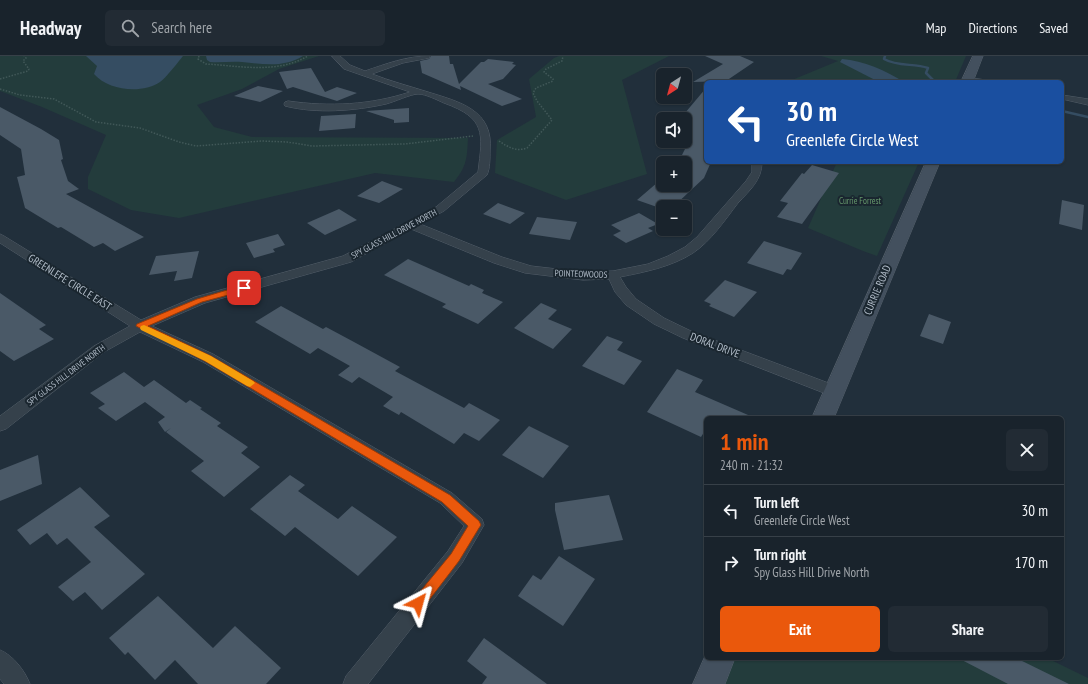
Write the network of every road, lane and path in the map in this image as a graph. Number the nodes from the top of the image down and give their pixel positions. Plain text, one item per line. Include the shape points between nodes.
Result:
1 (24, 56) edge
2 (199, 56) edge
3 (308, 56) edge
4 (336, 56) edge
5 (426, 56) edge
6 (563, 56) edge
7 (978, 56) edge
8 (364, 74) junction
9 (0, 79) edge
10 (968, 80) edge
11 (0, 89) edge
12 (417, 92) junction
13 (1064, 97) edge
14 (1088, 102) edge
15 (288, 104) dead end
16 (486, 137) junction
17 (757, 164) edge
18 (931, 164) edge
19 (411, 225) junction
20 (0, 238) edge
21 (613, 275) junction
22 (140, 326) junction
23 (834, 391) junction
24 (824, 416) edge
25 (0, 425) edge
26 (719, 660) edge
27 (0, 661) edge
28 (19, 684) edge
29 (354, 684) edge
30 (709, 684) edge

1 - 9 path via 26,58 23,61 28,70
2 - 3 path via 199,61 206,64 269,68 296,63
4 - 8 street, SPY GLASS HILL DRIVE NORTH via 347,67
5 - 8 street via 401,61
6 - 16 path via 562,61 544,70 553,81 536,88 533,93 552,120 527,148 512,149 494,138
7 - 10 street
8 - 12 street, SPY GLASS HILL DRIVE NORTH
11 - 16 path via 20,95 54,99 104,124 140,128 196,146 266,141 312,146 405,144 471,136
12 - 15 street via 361,105 308,107
12 - 16 street, SPY GLASS HILL DRIVE NORTH via 446,100 470,112 481,121
13 - 14 street
16 - 19 street, SPY GLASS HILL DRIVE NORTH via 483,173 440,209
17 - 21 street, POINTEOWOODS via 757,172 750,183 702,240 672,259 651,267
18 - 23 street, CURRIE ROAD
19 - 21 street, POINTEOWOODS via 529,270 583,276
19 - 22 street, SPY GLASS HILL DRIVE NORTH via 348,259 200,300
20 - 22 street, GREENLEFE CIRCLE EAST
21 - 23 street, DORAL DRIVE via 631,302 659,321
22 - 25 street, SPY GLASS HILL DRIVE NORTH via 99,349
22 - 29 street, GREENLEFE CIRCLE EAST via 208,358 446,498 475,525 455,557
23 - 24 street, CURRIE ROAD
26 - 30 street
27 - 28 street

